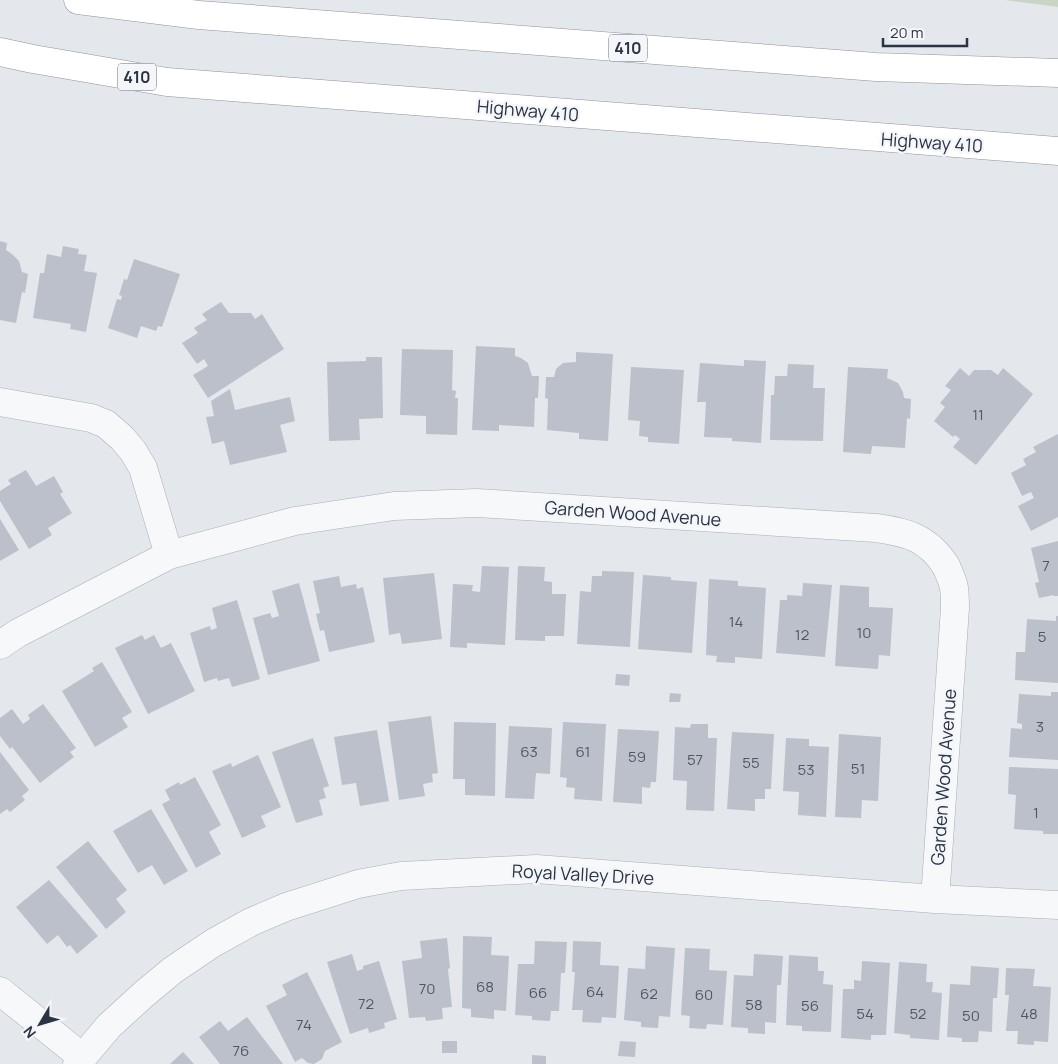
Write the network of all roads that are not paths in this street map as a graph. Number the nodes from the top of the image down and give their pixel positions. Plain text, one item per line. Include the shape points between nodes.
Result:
1 (78, 0) edge
2 (0, 52) edge
3 (1058, 73) edge
4 (1058, 151) edge
5 (0, 402) edge
6 (168, 555) junction
7 (0, 645) edge
8 (936, 899) junction
9 (1058, 905) edge
10 (0, 991) edge
11 (80, 1060) edge

1 - 3 highway, 410 via 199,15 876,67
2 - 4 highway, Highway 410 / 410 via 167,82
5 - 6 street via 91,418 106,424 122,438 143,468
6 - 7 street, Garden Wood Avenue
6 - 8 street, Garden Wood Avenue via 295,522 394,506 476,503 876,528 894,530 926,542 948,571 954,588 955,608
8 - 9 street, Royal Valley Drive
8 - 11 street, Royal Valley Drive via 536,869 401,876 358,884 252,922 213,944 144,994
10 - 11 street via 47,1027

